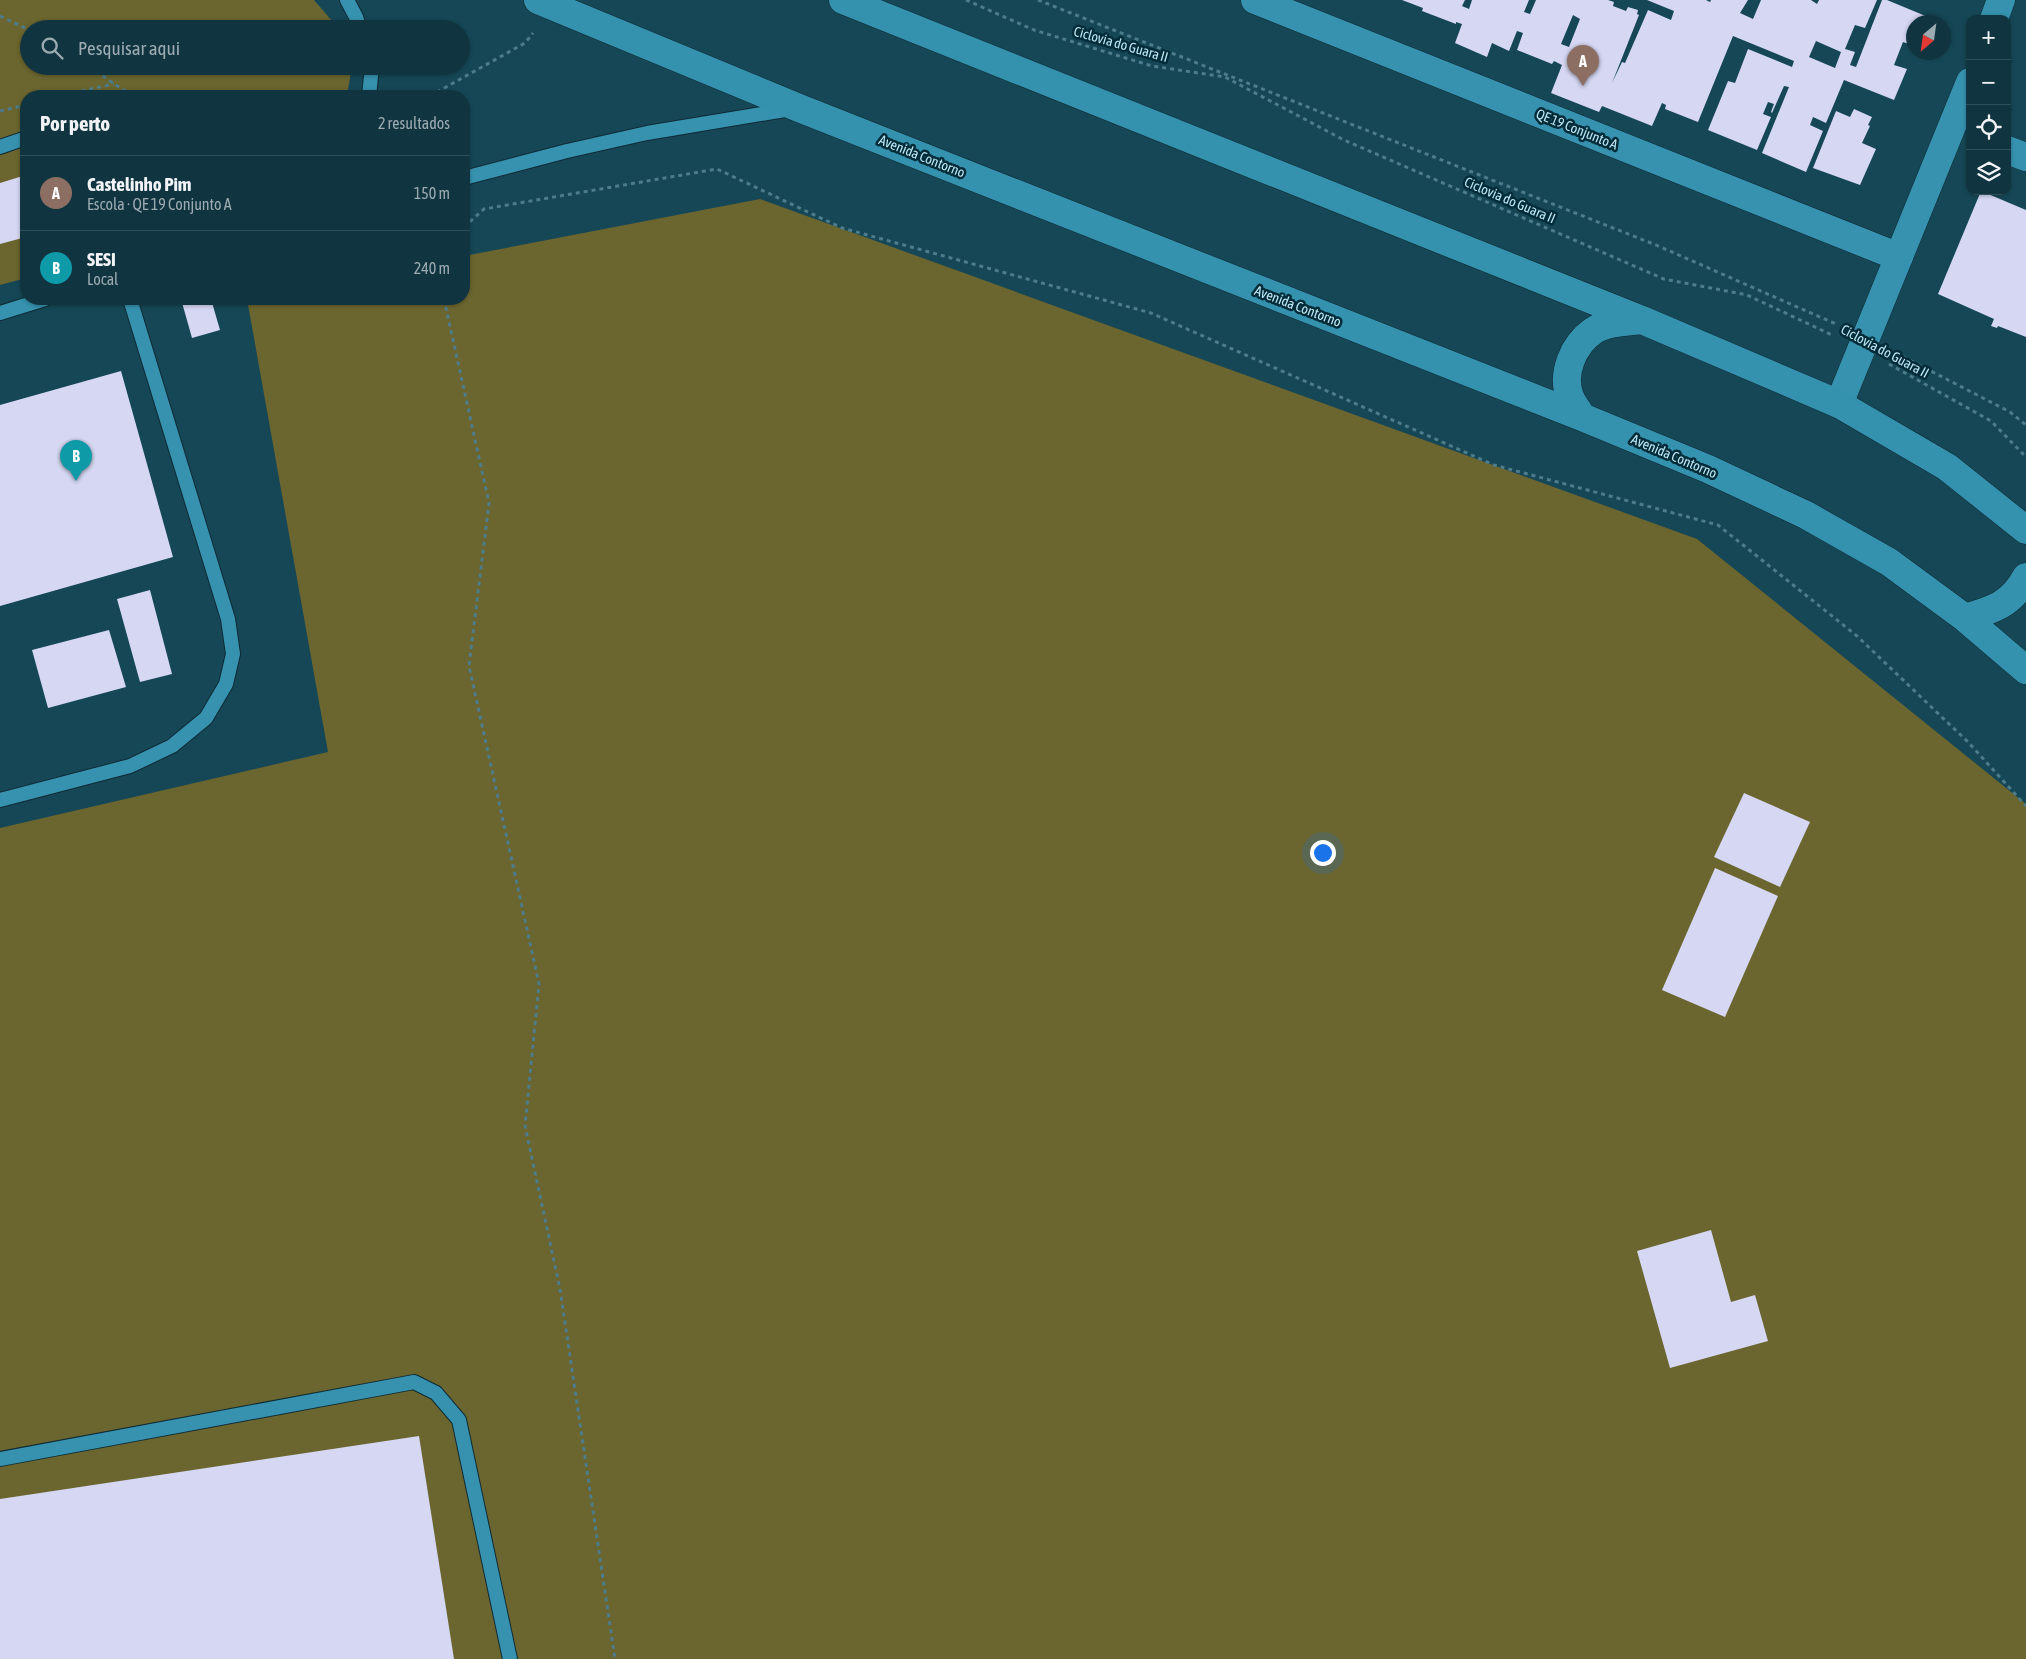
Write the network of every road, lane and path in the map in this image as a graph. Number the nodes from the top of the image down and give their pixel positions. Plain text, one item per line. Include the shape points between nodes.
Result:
1 (347, 0) edge
2 (843, 0) edge
3 (966, 0) edge
4 (1038, 0) edge
5 (1255, 0) edge
6 (2002, 0) edge
7 (546, 3) edge
8 (1996, 15) edge
9 (0, 16) edge
10 (357, 20) edge
11 (20, 26) edge
12 (470, 74) edge
13 (102, 75) edge
14 (371, 75) edge
15 (468, 75) edge
16 (114, 84) junction
17 (86, 90) edge
18 (124, 90) edge
19 (370, 90) edge
20 (441, 90) edge
21 (1966, 104) edge
22 (20, 107) edge
23 (799, 108) junction
24 (0, 112) edge
25 (1961, 131) edge
26 (20, 140) edge
27 (0, 147) edge
28 (2011, 151) edge
29 (2026, 157) edge
30 (470, 176) edge
31 (470, 222) edge
32 (1899, 257) junction
33 (24, 305) edge
34 (132, 305) edge
35 (445, 305) edge
36 (0, 312) edge
37 (1642, 320) junction
38 (1864, 344) junction
39 (1839, 404) junction
40 (1582, 417) junction
41 (2026, 425) edge
42 (2026, 457) edge
43 (2026, 530) edge
44 (2026, 577) edge
45 (1965, 618) junction
46 (2026, 670) edge
47 (0, 800) edge
48 (2026, 806) edge
49 (0, 1459) edge
50 (510, 1659) edge
51 (615, 1659) edge

1 - 10 lane
2 - 37 main road
3 - 38 path, Ciclovia do Guara II via 1034,30 1152,66 1225,78 1344,140 1655,275 1747,295
4 - 38 path via 1656,245
5 - 32 street, QE 19 Conjunto A
6 - 8 street
7 - 12 path via 525,44
7 - 23 main road, Avenida Contorno
9 - 11 path
13 - 16 path
14 - 19 lane
15 - 20 path
16 - 17 path
16 - 18 path
21 - 25 street
22 - 24 path
23 - 30 lane via 647,133
23 - 40 main road, Avenida Contorno
25 - 32 street
26 - 27 lane
28 - 29 street
31 - 48 path via 484,209 717,169 842,228 1151,313 1494,465 1718,525 1857,636 1968,742
32 - 38 street
33 - 36 lane
34 - 47 lane via 228,619 233,654 226,684 206,718 172,746 130,766
35 - 51 path via 489,503 469,666 539,984 525,1126 560,1289
37 - 39 main road
37 - 40 main road via 1616,323 1593,331 1576,348 1567,371 1569,396
38 - 39 street
38 - 41 path via 2010,412
38 - 42 path, Ciclovia do Guara II via 1991,421
39 - 43 main road via 1947,467
40 - 45 main road, Avenida Contorno via 1806,514 1889,562
44 - 45 main road via 2008,601
45 - 46 main road, Avenida Contorno
49 - 50 lane via 414,1382 436,1393 459,1420

